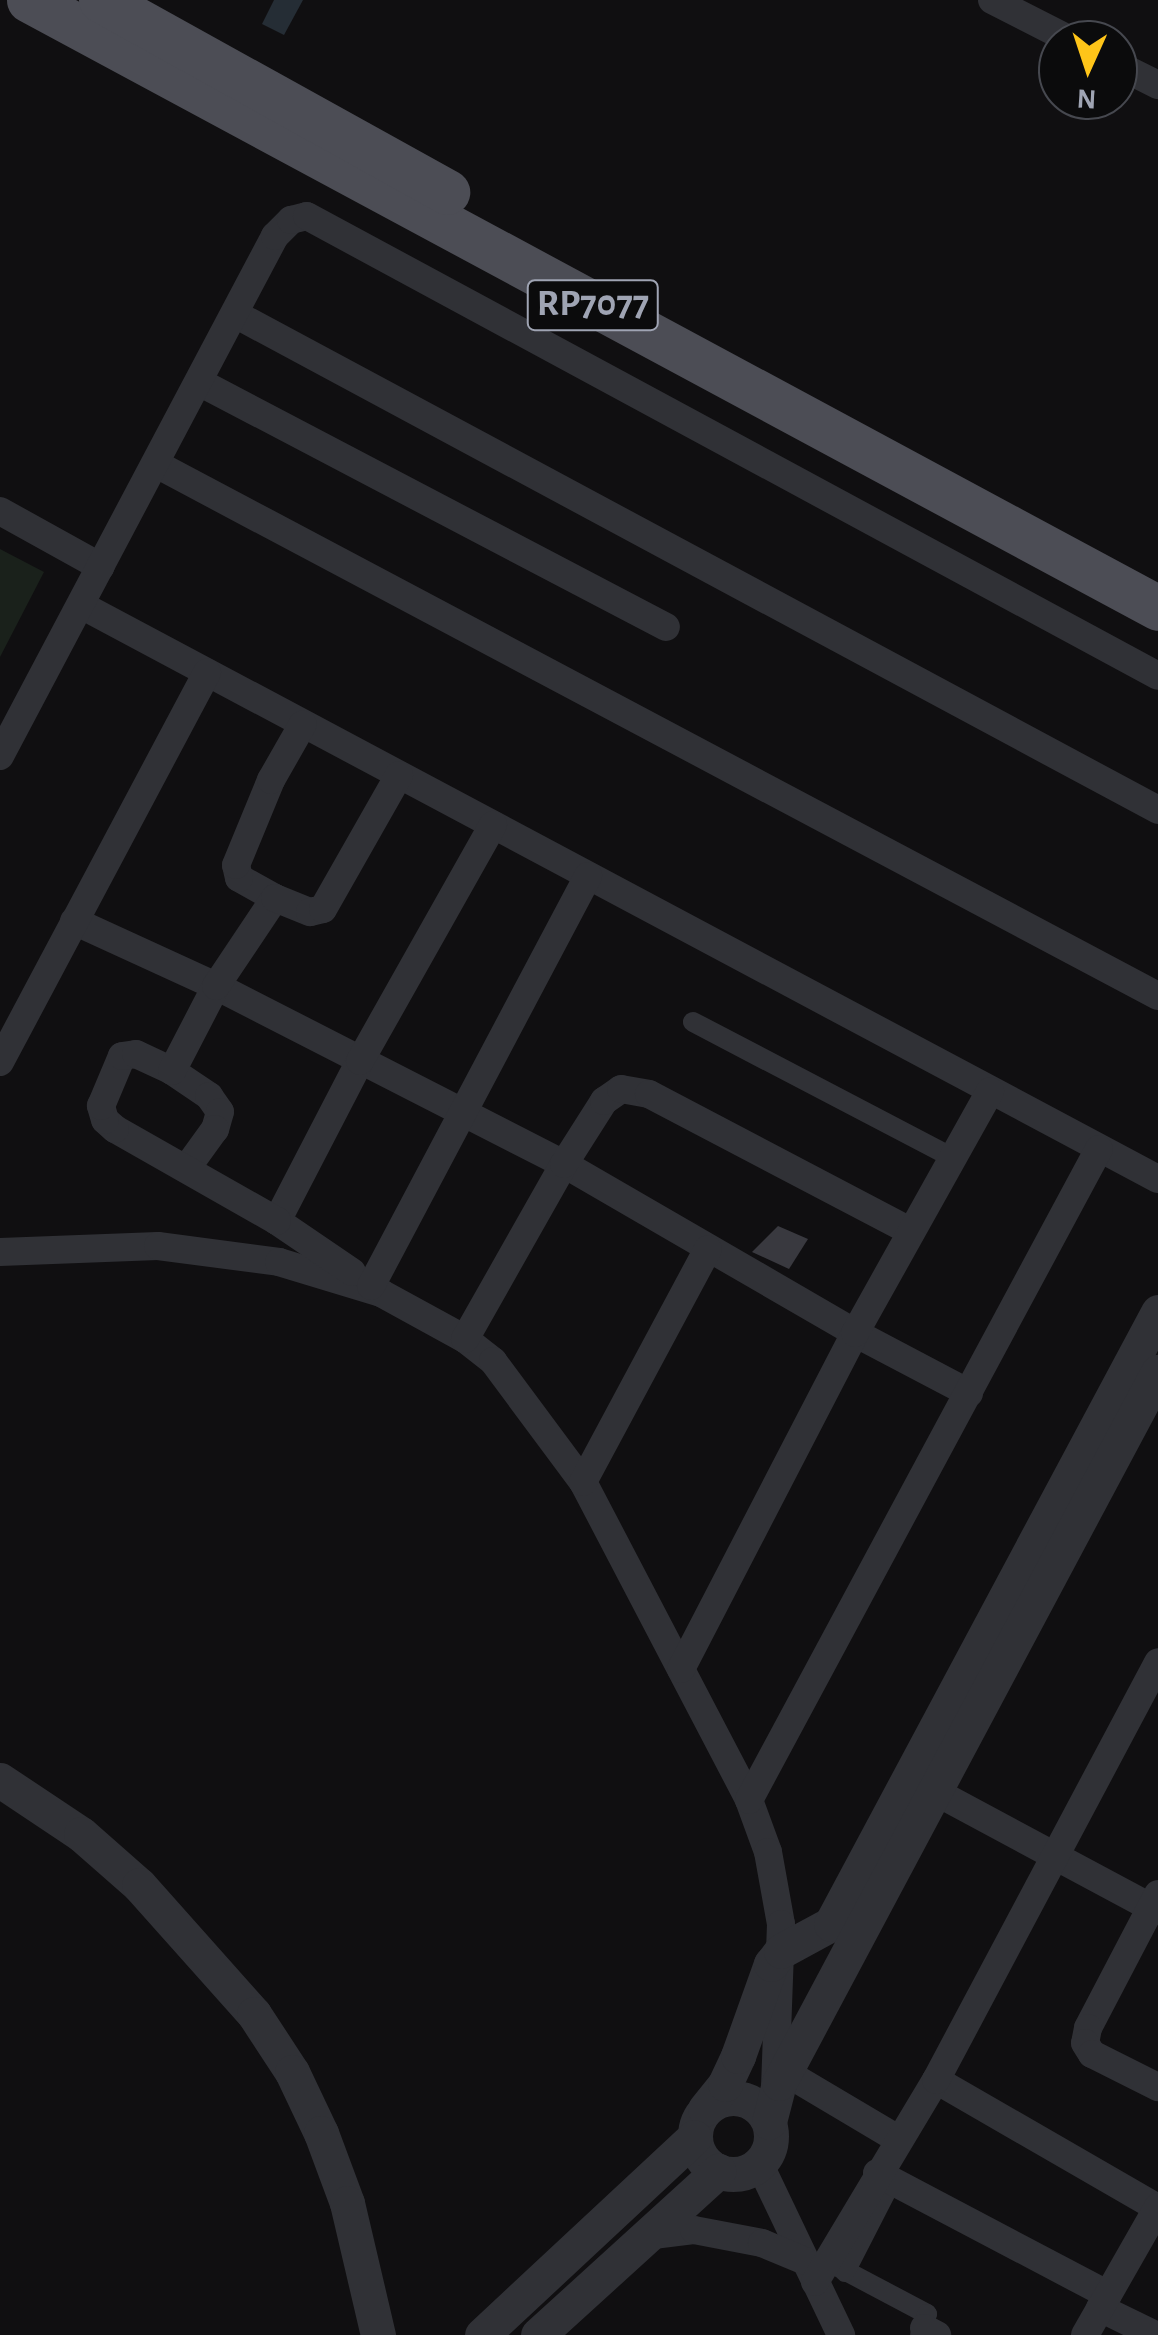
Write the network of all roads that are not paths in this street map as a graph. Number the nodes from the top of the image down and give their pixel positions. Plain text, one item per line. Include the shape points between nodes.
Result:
1 (29, 0) edge
2 (101, 0) edge
3 (992, 0) edge
4 (1038, 24) edge
5 (236, 314) junction
6 (201, 383) junction
7 (158, 464) junction
8 (0, 510) edge
9 (101, 567) junction
10 (1158, 574) edge
11 (81, 605) junction
12 (1158, 608) edge
13 (666, 627) dead end
14 (208, 673) junction
15 (1158, 676) edge
16 (303, 724) junction
17 (0, 756) edge
18 (399, 775) junction
19 (1158, 810) edge
20 (493, 825) junction
21 (588, 876) junction
22 (274, 898) junction
23 (74, 920) junction
24 (216, 986) junction
25 (1158, 996) edge
26 (692, 1022) dead end
27 (360, 1061) junction
28 (0, 1062) edge
29 (172, 1071) junction
30 (990, 1090) junction
31 (461, 1110) junction
32 (1099, 1149) junction
33 (953, 1158) junction
34 (564, 1164) junction
35 (186, 1168) junction
36 (1158, 1179) edge
37 (277, 1220) junction
38 (910, 1231) junction
39 (708, 1249) junction
40 (0, 1252) edge
41 (376, 1290) junction
42 (1158, 1312) edge
43 (855, 1333) junction
44 (465, 1340) junction
45 (1158, 1372) edge
46 (969, 1393) junction
47 (583, 1482) junction
48 (1158, 1662) edge
49 (681, 1669) junction
50 (0, 1780) edge
51 (922, 1785) junction
52 (748, 1800) junction
53 (1054, 1856) junction
54 (1156, 1904) edge
55 (781, 1952) junction
56 (936, 2080) junction
57 (1158, 2087) edge
58 (776, 2098) junction
59 (700, 2123) junction
60 (898, 2139) junction
61 (759, 2163) junction
62 (718, 2171) junction
63 (884, 2178) junction
64 (1158, 2207) edge
65 (645, 2236) junction
66 (823, 2269) junction
67 (1104, 2301) junction
68 (927, 2333) edge
69 (378, 2335) edge
70 (482, 2335) edge
71 (538, 2335) edge
72 (841, 2335) edge
73 (1084, 2335) edge
74 (1156, 2335) edge

1 - 12 main road, RP7077
2 - 10 main road, RP7077
3 - 4 street
5 - 6 street
5 - 15 street via 275,236 291,220 312,218
5 - 19 street
6 - 7 street
6 - 13 street
7 - 9 street
7 - 25 street
8 - 9 street
9 - 11 street
11 - 14 street
11 - 17 street
14 - 16 street
14 - 23 street
16 - 18 street
16 - 22 street via 236,865 240,878
18 - 20 street
18 - 22 street via 323,909 310,912
20 - 21 street
20 - 27 street
21 - 30 street
21 - 31 street
22 - 24 street
23 - 24 street
23 - 28 street
24 - 27 street
24 - 29 street
26 - 33 street
27 - 31 street
27 - 37 street
29 - 35 street via 209,1096 220,1112
29 - 35 street via 136,1054 122,1056 101,1106 115,1130
30 - 32 street
30 - 33 street
31 - 34 street
31 - 41 street
32 - 36 street
32 - 46 street
33 - 38 street
34 - 38 street via 610,1094 638,1090
34 - 39 street
34 - 44 street
35 - 37 street
37 - 41 street
38 - 43 street
39 - 43 street
39 - 47 street
40 - 41 street via 207,1250
41 - 44 street
42 - 51 street
43 - 46 street
43 - 49 street
44 - 47 street via 512,1383
45 - 51 street
46 - 52 street
47 - 49 street
48 - 53 street
49 - 52 street
50 - 69 street via 81,1834 139,1885 254,2014 321,2133 351,2218
51 - 53 street
51 - 55 street via 832,1924
51 - 58 street
52 - 55 street via 774,1876
53 - 54 street
53 - 56 street
54 - 57 street via 1085,2043 1092,2054
55 - 58 street
55 - 59 street via 725,2084
56 - 60 street
56 - 64 street
58 - 59 street via 762,2111 726,2098
58 - 60 street
58 - 61 street via 770,2144
59 - 62 street via 701,2158
59 - 70 street
60 - 63 street
61 - 62 street via 740,2173
61 - 66 street
62 - 65 street
63 - 66 street
63 - 67 street
64 - 67 street
65 - 66 street via 694,2230 762,2243
65 - 71 street
66 - 68 street via 927,2314
66 - 72 street
67 - 73 street
67 - 74 street

